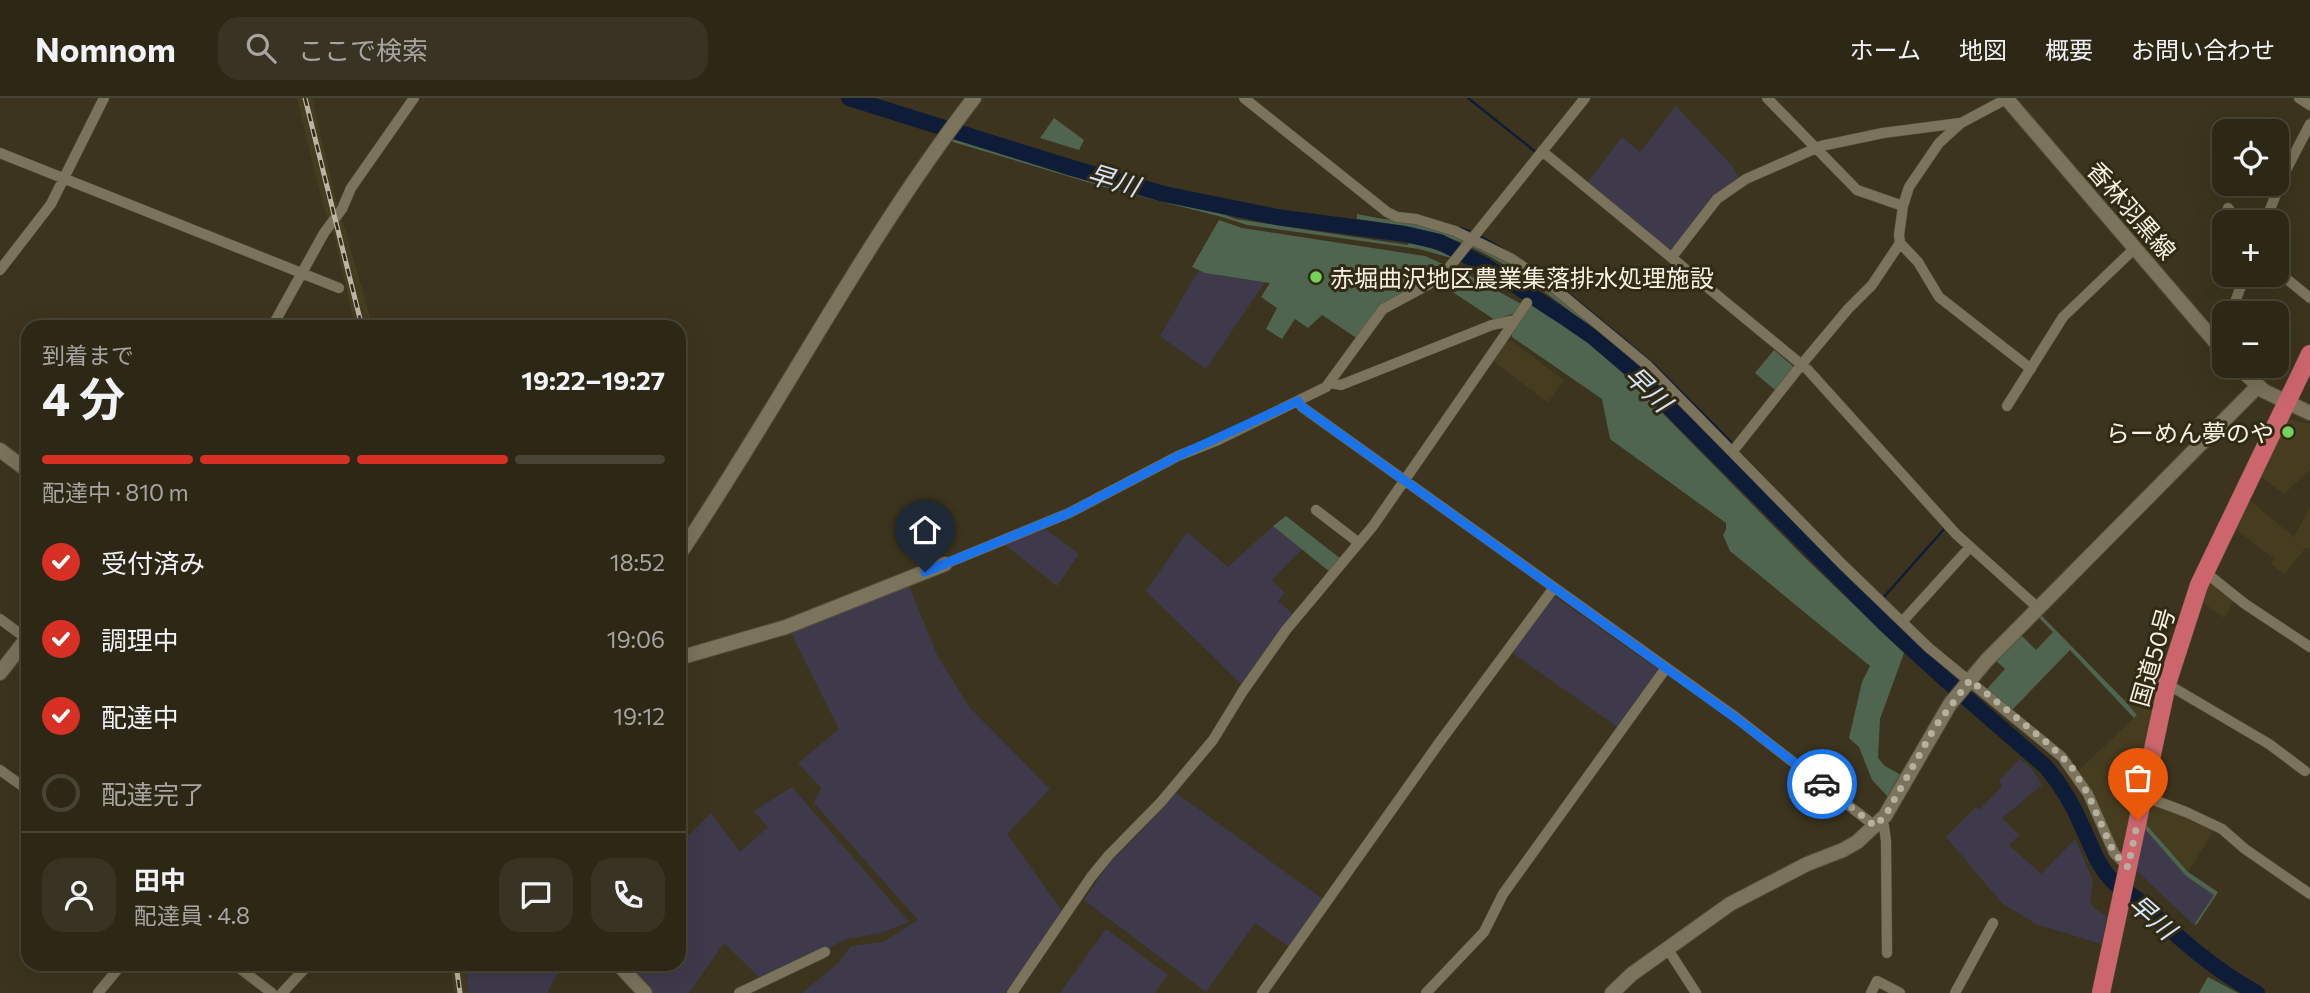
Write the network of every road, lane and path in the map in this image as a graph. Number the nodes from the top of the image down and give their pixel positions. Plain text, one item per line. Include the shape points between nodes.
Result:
1 (104, 98) edge
2 (414, 98) edge
3 (974, 98) edge
4 (1244, 98) edge
5 (1584, 98) edge
6 (1767, 98) edge
7 (2007, 98) edge
8 (2299, 98) edge
9 (2310, 105) edge
10 (1961, 123) junction
11 (2310, 124) edge
12 (1815, 148) junction
13 (1542, 151) junction
14 (0, 153) edge
15 (63, 179) junction
16 (1903, 206) junction
17 (2270, 210) edge
18 (1471, 240) junction
19 (1900, 243) junction
20 (2135, 248) junction
21 (1672, 257) junction
22 (0, 270) edge
23 (302, 272) junction
24 (2289, 281) edge
25 (340, 288) dead end
26 (2310, 298) edge
27 (1527, 303) dead end
28 (276, 320) edge
29 (1515, 320) junction
30 (2212, 338) edge
31 (2310, 354) edge
32 (1802, 364) junction
33 (2031, 369) junction
34 (2250, 378) edge
35 (1331, 383) junction
36 (2258, 386) junction
37 (1298, 401) junction
38 (2285, 402) junction
39 (2007, 406) dead end
40 (2310, 413) edge
41 (0, 450) edge
42 (1733, 451) junction
43 (21, 466) edge
44 (1404, 480) junction
45 (1316, 510) dead end
46 (1359, 542) junction
47 (686, 544) edge
48 (1970, 547) junction
49 (945, 564) joint
50 (2205, 572) junction
51 (1553, 589) junction
52 (2037, 607) junction
53 (0, 619) edge
54 (1902, 622) junction
55 (21, 634) edge
56 (2308, 641) edge
57 (21, 646) edge
58 (686, 656) edge
59 (1666, 668) junction
60 (0, 673) edge
61 (1968, 682) junction
62 (2167, 684) junction
63 (0, 770) edge
64 (2305, 771) dead end
65 (21, 785) edge
66 (2143, 796) junction
67 (1878, 824) junction
68 (2127, 869) junction
69 (2310, 894) edge
70 (1993, 923) dead end
71 (1667, 948) junction
72 (825, 952) dead end
73 (1887, 953) dead end
74 (116, 971) edge
75 (243, 971) edge
76 (302, 971) edge
77 (625, 971) edge
78 (98, 993) edge
79 (272, 993) edge
80 (282, 993) edge
81 (645, 993) edge
82 (739, 993) edge
83 (1012, 993) edge
84 (1262, 993) edge
85 (1426, 993) edge
86 (1612, 993) edge
87 (1696, 993) edge
88 (1871, 993) edge
89 (1900, 993) edge
90 (1956, 993) edge
91 (2101, 993) edge

1 - 15 street
2 - 23 street via 351,188
3 - 47 street via 876,237
4 - 18 street via 1387,212
5 - 13 street
6 - 12 street
7 - 10 street
7 - 20 street, 香林羽黒線
8 - 9 street
10 - 12 street
10 - 16 street via 1929,156
11 - 17 street
12 - 16 street via 1857,190
12 - 21 street via 1728,191
13 - 18 street
13 - 21 street
14 - 15 street
15 - 22 street via 43,215
15 - 23 street
16 - 19 street
18 - 35 street via 1437,280 1383,309
18 - 42 street via 1522,266 1577,306 1647,365
19 - 32 street via 1872,285
19 - 33 street via 1939,297
20 - 30 street, 香林羽黒線
20 - 33 street via 2063,317
21 - 32 street
23 - 25 street
23 - 28 street
24 - 26 street
27 - 29 street
29 - 35 street via 1341,385
29 - 44 street
31 - 38 highway, 国道50号
32 - 42 street
32 - 48 street
33 - 39 street
34 - 36 street
35 - 37 street
36 - 38 street
36 - 52 street
37 - 44 street
37 - 49 street via 1069,513
38 - 40 street
38 - 50 highway, 国道50号
41 - 43 street
42 - 54 street
44 - 46 street
44 - 51 street
45 - 46 street
46 - 83 street via 1286,631 1213,740 1091,877
48 - 52 street
48 - 54 street
49 - 58 street via 786,627
50 - 56 street via 2245,604
50 - 62 highway, 国道50号
51 - 59 street
51 - 84 street
52 - 61 street
53 - 55 street
54 - 61 street
57 - 60 street
59 - 67 street
59 - 85 street via 1503,894 1484,932
61 - 67 street
61 - 68 street via 2071,766 2114,853
62 - 64 street via 2247,730
62 - 66 highway, 国道50号
63 - 65 street
66 - 68 highway, 国道50号
66 - 69 street via 2222,829
67 - 71 street via 1843,850 1730,904
67 - 73 street via 1884,827 1886,853
68 - 91 highway, 国道50号
70 - 90 street
71 - 86 street
71 - 87 street
72 - 82 street
74 - 78 street
75 - 79 street
76 - 80 street
77 - 81 street
88 - 89 street via 1877,981

